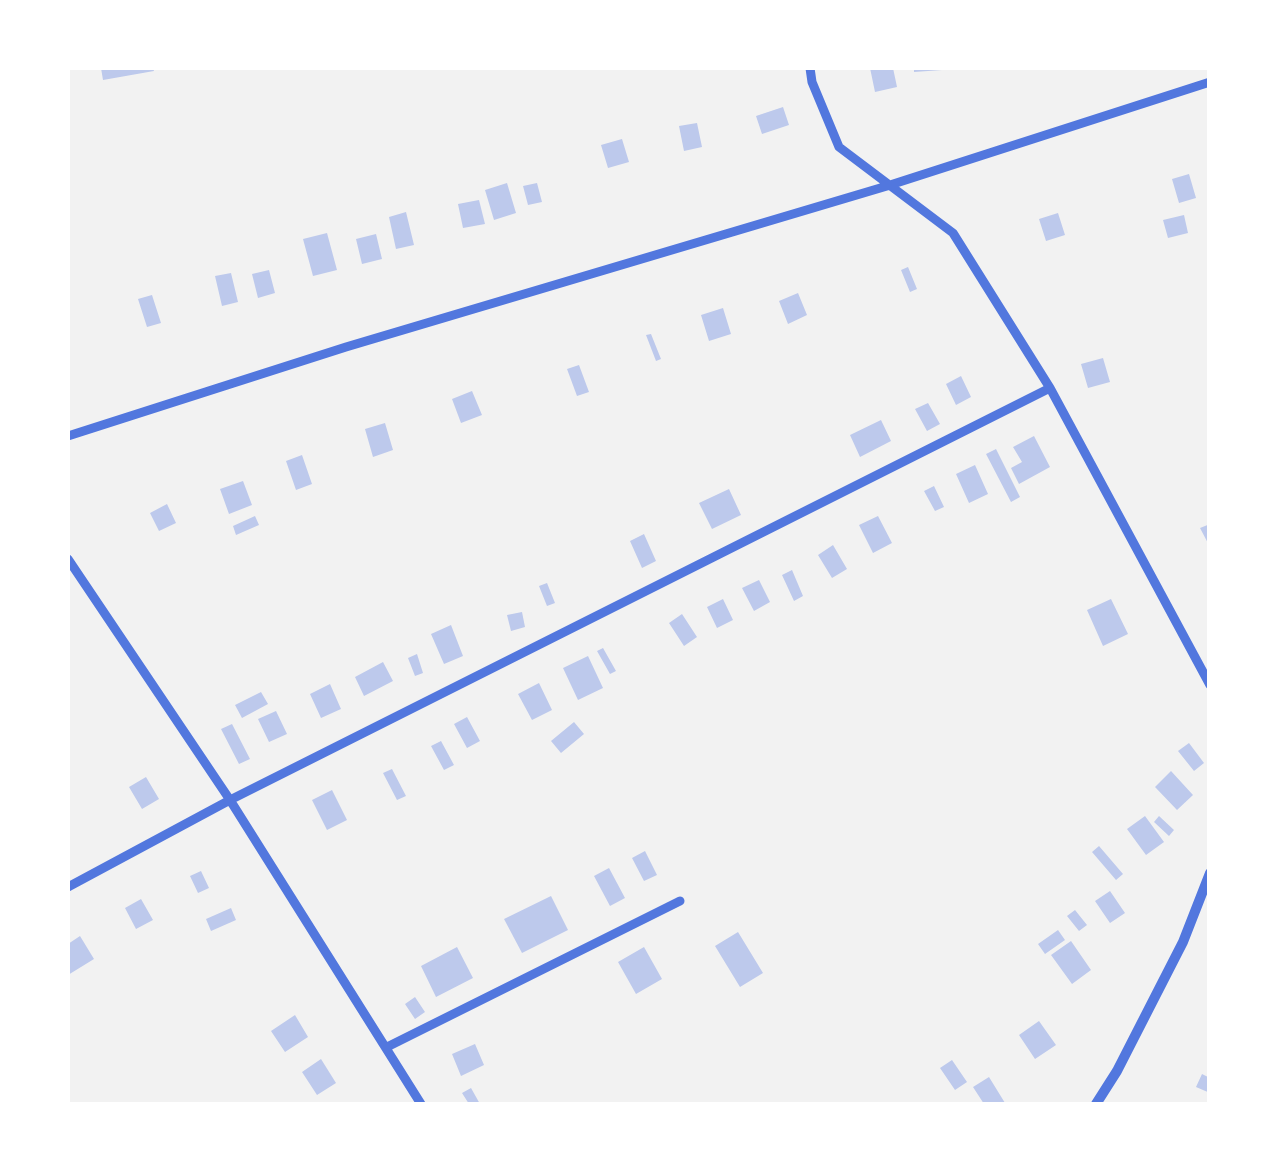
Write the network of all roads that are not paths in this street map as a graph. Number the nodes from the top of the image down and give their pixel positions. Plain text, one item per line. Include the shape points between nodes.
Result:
1 (810, 68) edge
2 (1210, 82) edge
3 (887, 186) junction
4 (1050, 388) junction
5 (68, 436) edge
6 (68, 560) edge
7 (1210, 685) edge
8 (230, 800) junction
9 (1210, 873) edge
10 (68, 887) edge
11 (680, 901) dead end
12 (387, 1047) junction
13 (421, 1104) edge
14 (1096, 1104) edge

1 - 3 street via 839,147
2 - 3 street
3 - 4 street via 954,233
3 - 5 street
4 - 7 street
4 - 8 street
6 - 8 street
8 - 10 street
8 - 12 street
9 - 14 street via 1183,942
11 - 12 street
12 - 13 street

